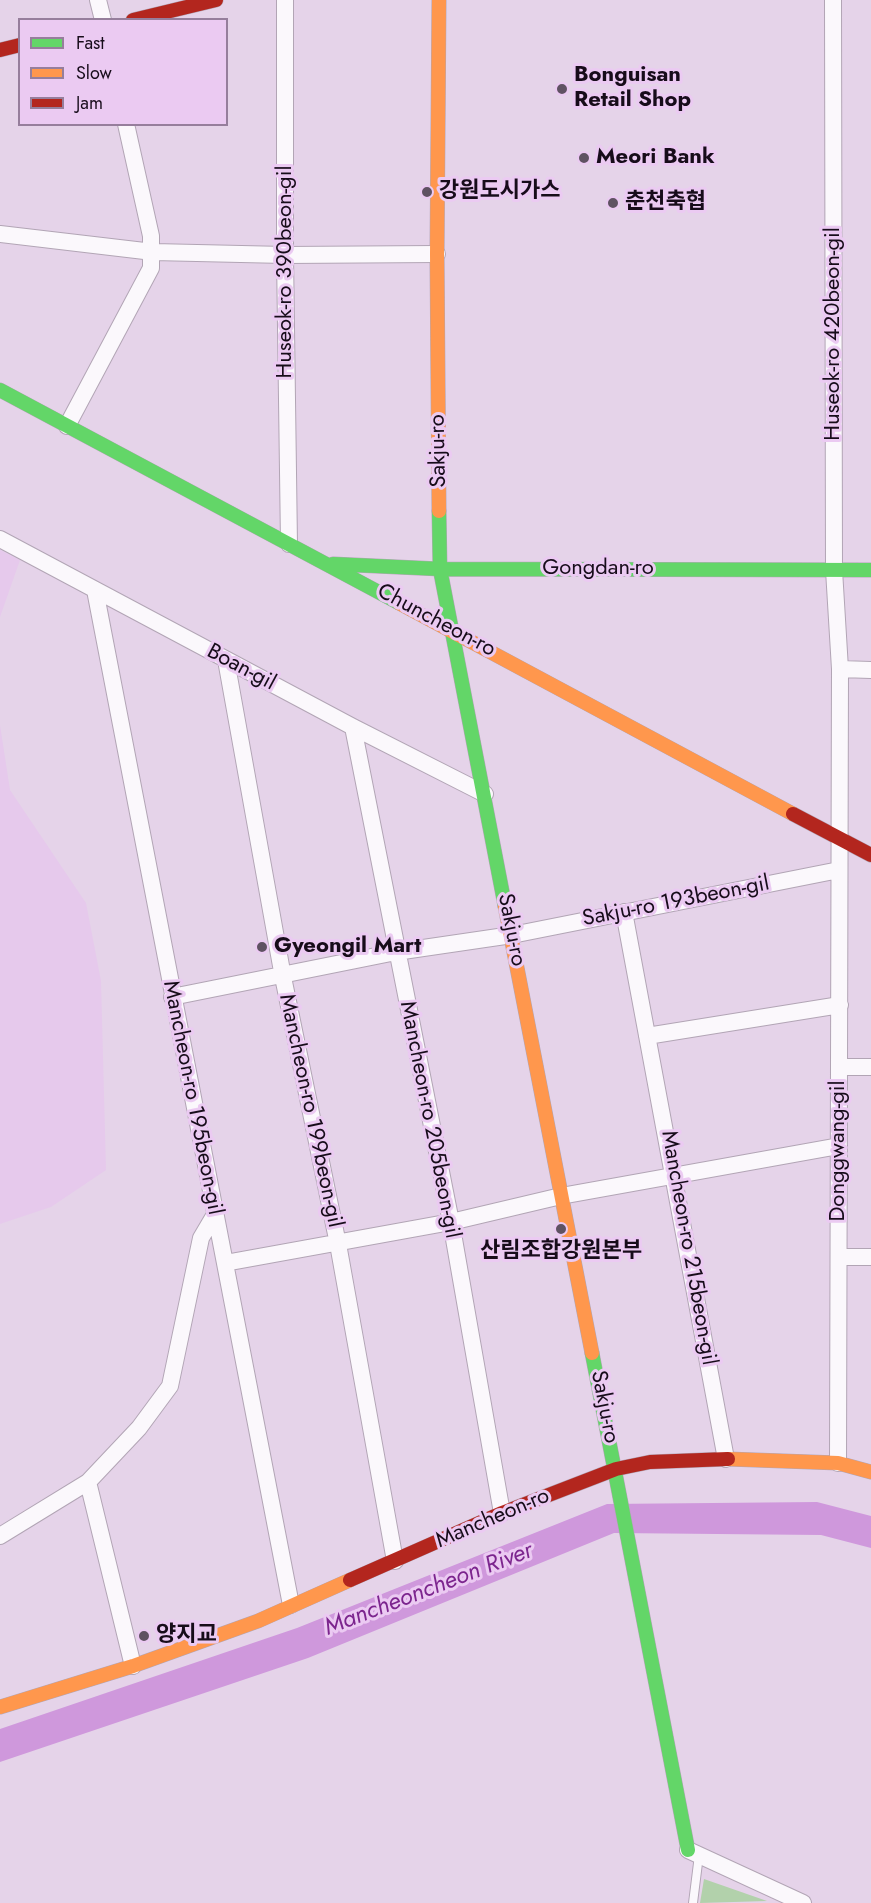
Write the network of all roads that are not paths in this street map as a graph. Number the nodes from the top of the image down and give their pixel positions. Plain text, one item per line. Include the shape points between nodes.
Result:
1 (98, 0) edge
2 (216, 0) edge
3 (285, 0) edge
4 (439, 0) edge
5 (833, 0) edge
6 (102, 18) edge
7 (141, 18) edge
8 (18, 46) edge
9 (0, 50) edge
10 (126, 126) edge
11 (0, 234) edge
12 (153, 252) junction
13 (437, 254) junction
14 (285, 255) junction
15 (0, 390) edge
16 (68, 426) junction
17 (0, 539) edge
18 (289, 543) junction
19 (326, 563) junction
20 (440, 569) junction
21 (834, 570) junction
22 (871, 570) edge
23 (96, 590) junction
24 (452, 629) junction
25 (226, 660) junction
26 (840, 669) junction
27 (871, 670) edge
28 (353, 727) junction
29 (484, 794) junction
30 (840, 839) junction
31 (871, 855) edge
32 (839, 870) junction
33 (624, 912) junction
34 (512, 935) junction
35 (396, 952) junction
36 (283, 977) junction
37 (172, 997) junction
38 (840, 1005) junction
39 (647, 1036) junction
40 (839, 1067) junction
41 (871, 1067) edge
42 (839, 1146) junction
43 (676, 1178) junction
44 (561, 1196) junction
45 (214, 1216) junction
46 (451, 1222) junction
47 (338, 1244) junction
48 (839, 1257) junction
49 (871, 1257) edge
50 (225, 1263) junction
51 (726, 1459) junction
52 (838, 1463) junction
53 (616, 1469) junction
54 (871, 1472) edge
55 (88, 1482) junction
56 (502, 1513) junction
57 (0, 1536) edge
58 (395, 1561) junction
59 (291, 1605) junction
60 (133, 1666) junction
61 (0, 1707) edge
62 (693, 1853) junction
63 (693, 1903) edge
64 (803, 1903) edge

1 - 6 street
2 - 7 street
3 - 14 street, Huseok-ro 390beon-gil
4 - 13 street, Sakju-ro
5 - 21 street, Huseok-ro 420beon-gil
8 - 9 street
10 - 12 street
11 - 12 street
12 - 14 street
12 - 16 street via 151,268
13 - 14 street
13 - 20 street, Sakju-ro
14 - 18 street, Huseok-ro 390beon-gil
15 - 16 street, Chuncheon-ro
16 - 18 street, Chuncheon-ro
17 - 23 street, Boan-gil
18 - 19 street, Chuncheon-ro
19 - 20 street, Gongdan-ro
19 - 24 street, Chuncheon-ro
20 - 21 street, Gongdan-ro
20 - 24 street, Sakju-ro
21 - 22 street, Gongdan-ro
21 - 26 street, Huseok-ro 420beon-gil
23 - 25 street, Boan-gil
23 - 37 street, Mancheon-ro 195beon-gil
24 - 29 street, Sakju-ro
24 - 30 street, Chuncheon-ro
25 - 28 street, Boan-gil
25 - 36 street, Mancheon-ro 199beon-gil
26 - 27 street
26 - 30 street, Huseok-ro 420beon-gil
28 - 29 street, Boan-gil
28 - 35 street, Mancheon-ro 205beon-gil
29 - 34 street, Sakju-ro
30 - 31 street, Chuncheon-ro
30 - 32 street, Donggwang-gil
32 - 33 street, Sakju-ro 193beon-gil
32 - 38 street, Donggwang-gil
33 - 34 street, Sakju-ro 193beon-gil
33 - 39 street, Mancheon-ro 215beon-gil
34 - 35 street, Sakju-ro 193beon-gil
34 - 44 street, Sakju-ro
35 - 36 street, Sakju-ro 193beon-gil
35 - 46 street, Mancheon-ro 205beon-gil
36 - 37 street, Sakju-ro 193beon-gil
36 - 47 street, Mancheon-ro 199beon-gil
37 - 45 street, Mancheon-ro 195beon-gil
38 - 39 street
38 - 40 street, Donggwang-gil
39 - 43 street, Mancheon-ro 215beon-gil
40 - 41 street
40 - 42 street, Donggwang-gil
42 - 43 street
42 - 48 street, Donggwang-gil
43 - 44 street
43 - 51 street, Mancheon-ro 215beon-gil
44 - 46 street
44 - 53 street, Sakju-ro
45 - 50 street, Mancheon-ro 195beon-gil
45 - 55 street via 201,1238 170,1386 139,1428
46 - 47 street
46 - 56 street, Mancheon-ro 205beon-gil
47 - 50 street
47 - 58 street, Mancheon-ro 199beon-gil
48 - 49 street
48 - 52 street, Donggwang-gil
50 - 59 street, Mancheon-ro 195beon-gil
51 - 52 street, Mancheon-ro
51 - 53 street, Mancheon-ro via 650,1462
52 - 54 street, Mancheon-ro
53 - 56 street, Mancheon-ro
53 - 62 street, Sakju-ro
55 - 57 street
55 - 60 street
56 - 58 street, Mancheon-ro
58 - 59 street, Mancheon-ro
59 - 60 street, Mancheon-ro via 258,1621
60 - 61 street, Mancheon-ro
62 - 63 lane
62 - 64 street

